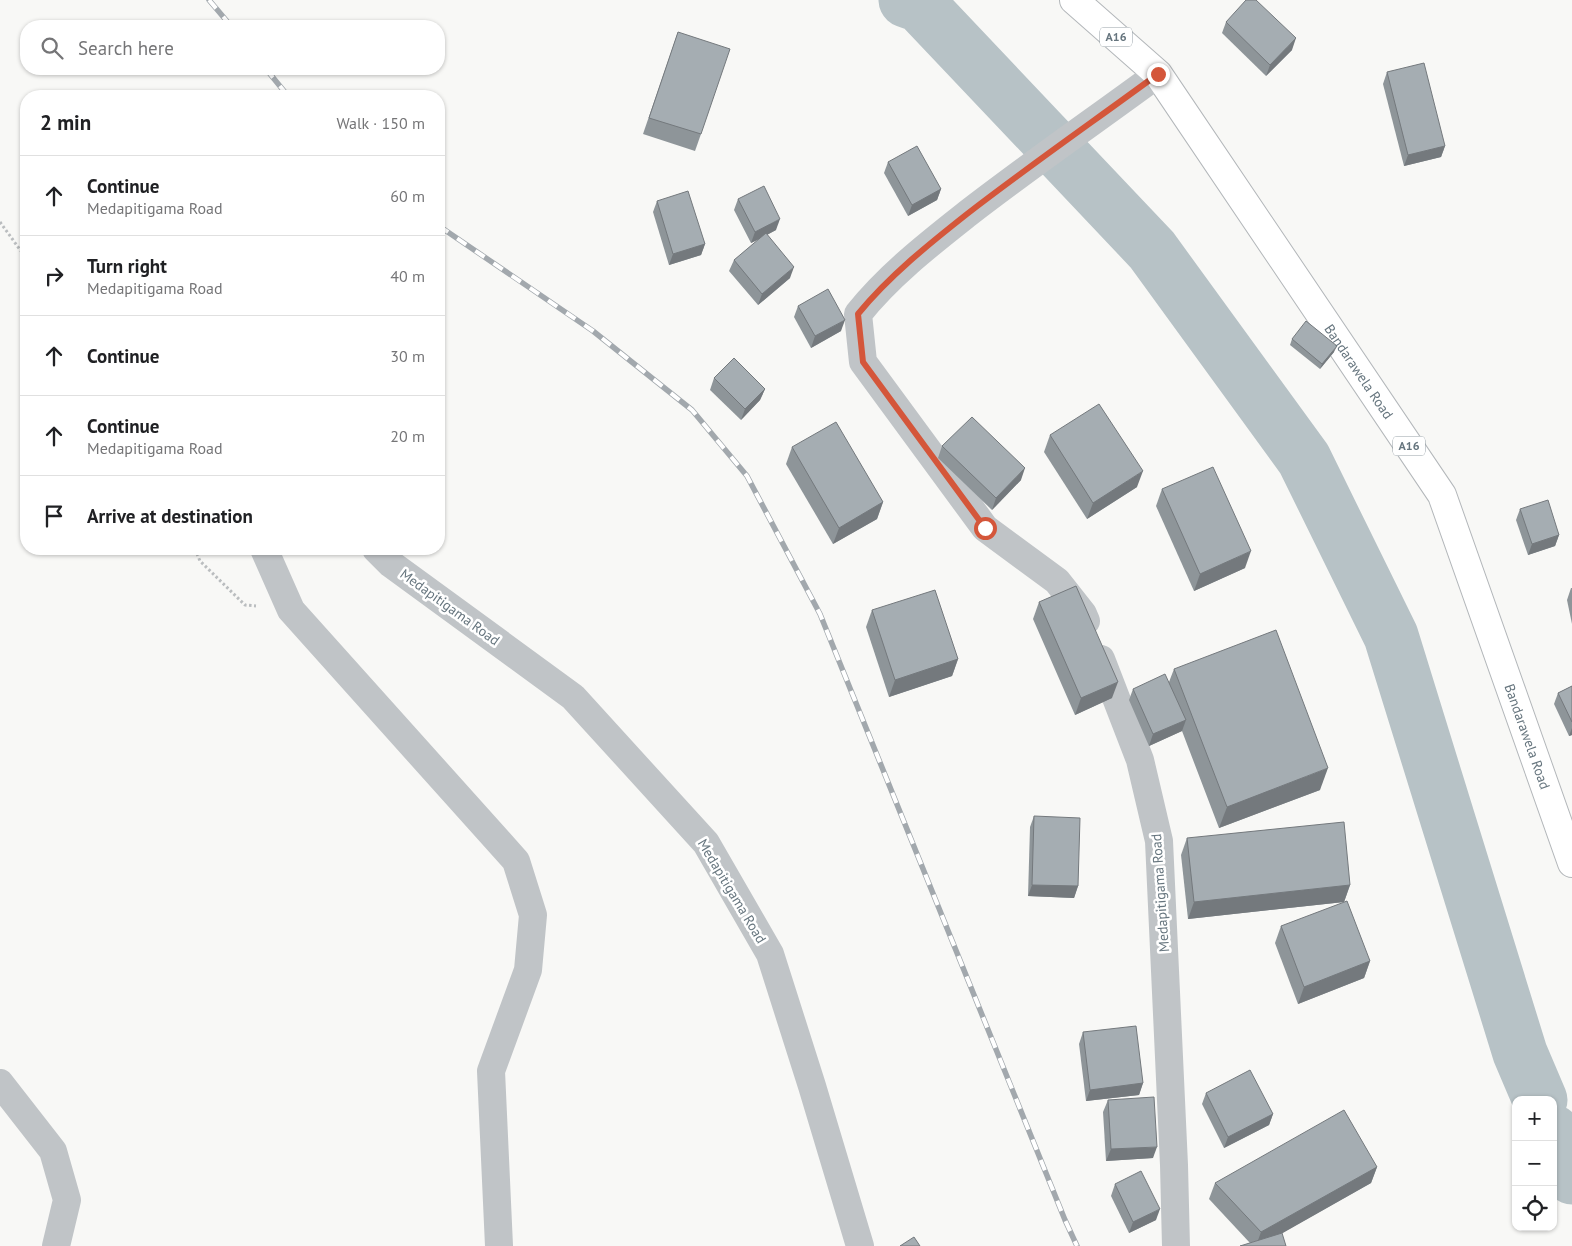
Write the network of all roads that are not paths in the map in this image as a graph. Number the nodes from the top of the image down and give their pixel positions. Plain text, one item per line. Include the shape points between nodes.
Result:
1 (1074, 0) edge
2 (1158, 74) junction
3 (267, 555) edge
4 (382, 555) edge
5 (1572, 863) edge
6 (0, 1083) edge
7 (56, 1246) edge
8 (499, 1246) edge
9 (860, 1246) edge
10 (1176, 1246) edge

1 - 2 highway, A16
2 - 5 highway, Bandarawela Road / A16 via 1442,495
2 - 10 street, Medapitigama Road via 933,241 858,314 863,362 985,528 1057,581 1083,614 1140,760 1159,841
3 - 8 street via 291,610 516,861 533,915 528,970 491,1071
4 - 9 street, Medapitigama Road via 573,696 706,843 770,954
6 - 7 street via 52,1151 67,1200

